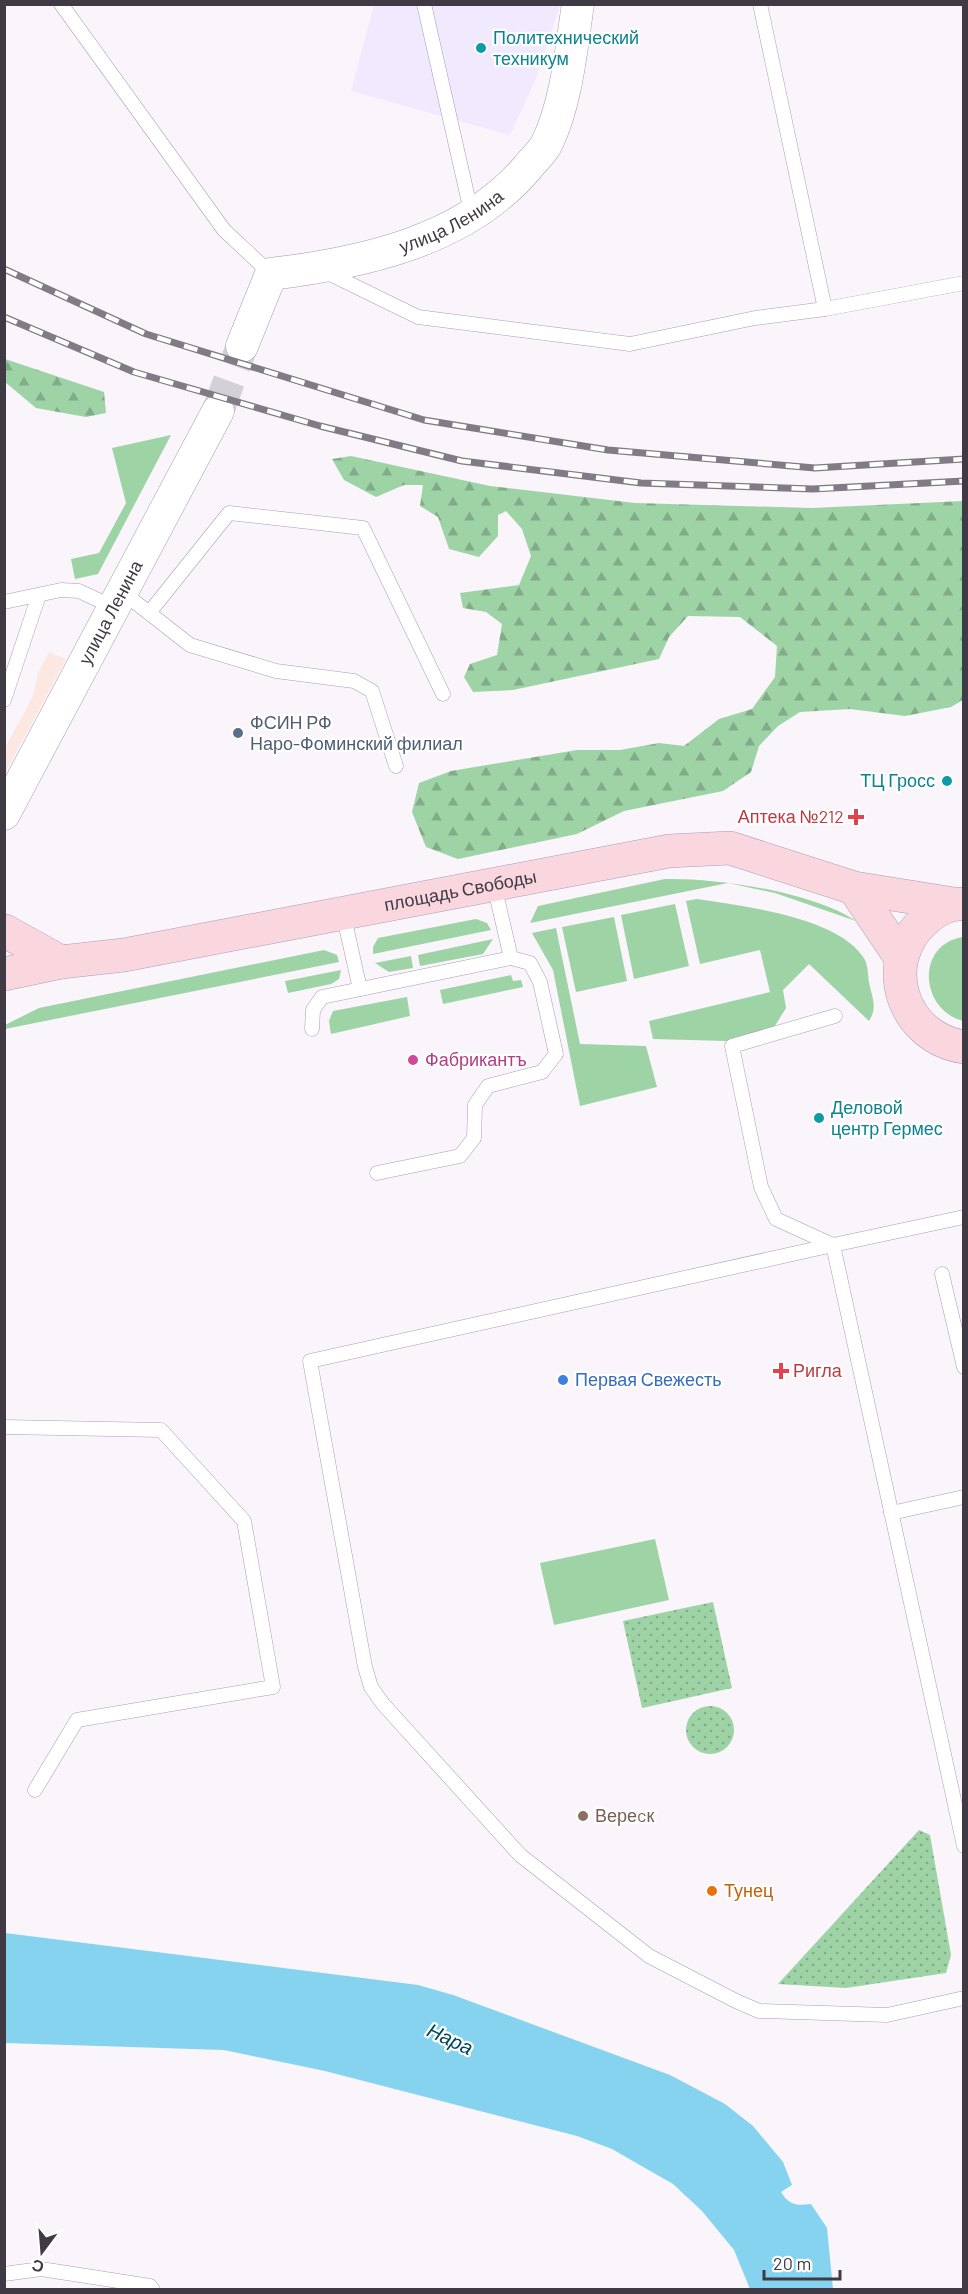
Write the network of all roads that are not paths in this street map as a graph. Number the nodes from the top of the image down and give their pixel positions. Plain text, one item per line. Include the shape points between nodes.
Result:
1 (61, 4) edge
2 (424, 4) edge
3 (579, 4) edge
4 (760, 4) edge
5 (472, 216) junction
6 (318, 268) junction
7 (271, 274) junction
8 (963, 283) edge
9 (825, 309) junction
10 (242, 346) tunnel mouth
11 (218, 411) tunnel mouth
12 (39, 595) junction
13 (117, 599) junction
14 (4, 602) edge
15 (149, 613) junction
16 (443, 694) dead end
17 (5, 699) edge
18 (396, 766) dead end
19 (4, 814) edge
20 (494, 884) junction
21 (854, 888) junction
22 (958, 904) edge
23 (343, 913) junction
24 (5, 933) edge
25 (511, 958) junction
26 (901, 958) junction
27 (61, 962) junction
28 (4, 974) edge
29 (360, 989) junction
30 (835, 1016) dead end
31 (312, 1029) dead end
32 (963, 1047) edge
33 (377, 1173) dead end
34 (963, 1217) edge
35 (833, 1245) junction
36 (942, 1275) dead end
37 (963, 1367) edge
38 (4, 1427) edge
39 (963, 1497) edge
40 (891, 1513) junction
41 (35, 1790) dead end
42 (963, 1846) edge
43 (963, 1998) edge
44 (4, 2274) edge
45 (153, 2289) edge

1 - 7 lane via 224,230
2 - 5 lane
3 - 5 street, улица Ленина via 566,81 547,144 509,188
4 - 9 lane
5 - 6 street, улица Ленина via 399,249
6 - 7 street, улица Ленина
6 - 9 lane via 418,317 630,344 755,318
7 - 10 street
8 - 9 lane
11 - 13 street, улица Ленина
12 - 13 lane via 61,590
12 - 14 lane
12 - 17 lane
13 - 15 lane
13 - 19 street, улица Ленина
15 - 16 lane via 229,513 363,528
15 - 18 lane via 190,645 276,671 354,681 372,691
20 - 21 main road, площадь Свободы via 669,851 730,848
20 - 23 main road, площадь Свободы
20 - 25 lane
21 - 22 main road, площадь Свободы
21 - 26 main road
22 - 26 main road via 932,913 914,930
23 - 27 main road, площадь Свободы via 124,955
23 - 29 lane
24 - 27 main road
25 - 29 lane
25 - 33 lane via 530,963 540,982 556,1054 542,1072 488,1086 475,1105 474,1138 460,1156
26 - 32 main road via 905,1007 940,1040
27 - 28 main road, площадь Свободы
29 - 31 lane via 322,997 313,1010
30 - 35 lane via 732,1046 761,1187 776,1219
34 - 35 lane
35 - 40 lane
35 - 43 lane via 309,1361 371,1688 520,1855 649,1956 759,2011 887,2015
36 - 37 lane
38 - 41 lane via 161,1430 244,1521 273,1687 77,1720
39 - 40 lane
40 - 42 lane
44 - 45 lane via 41,2269

